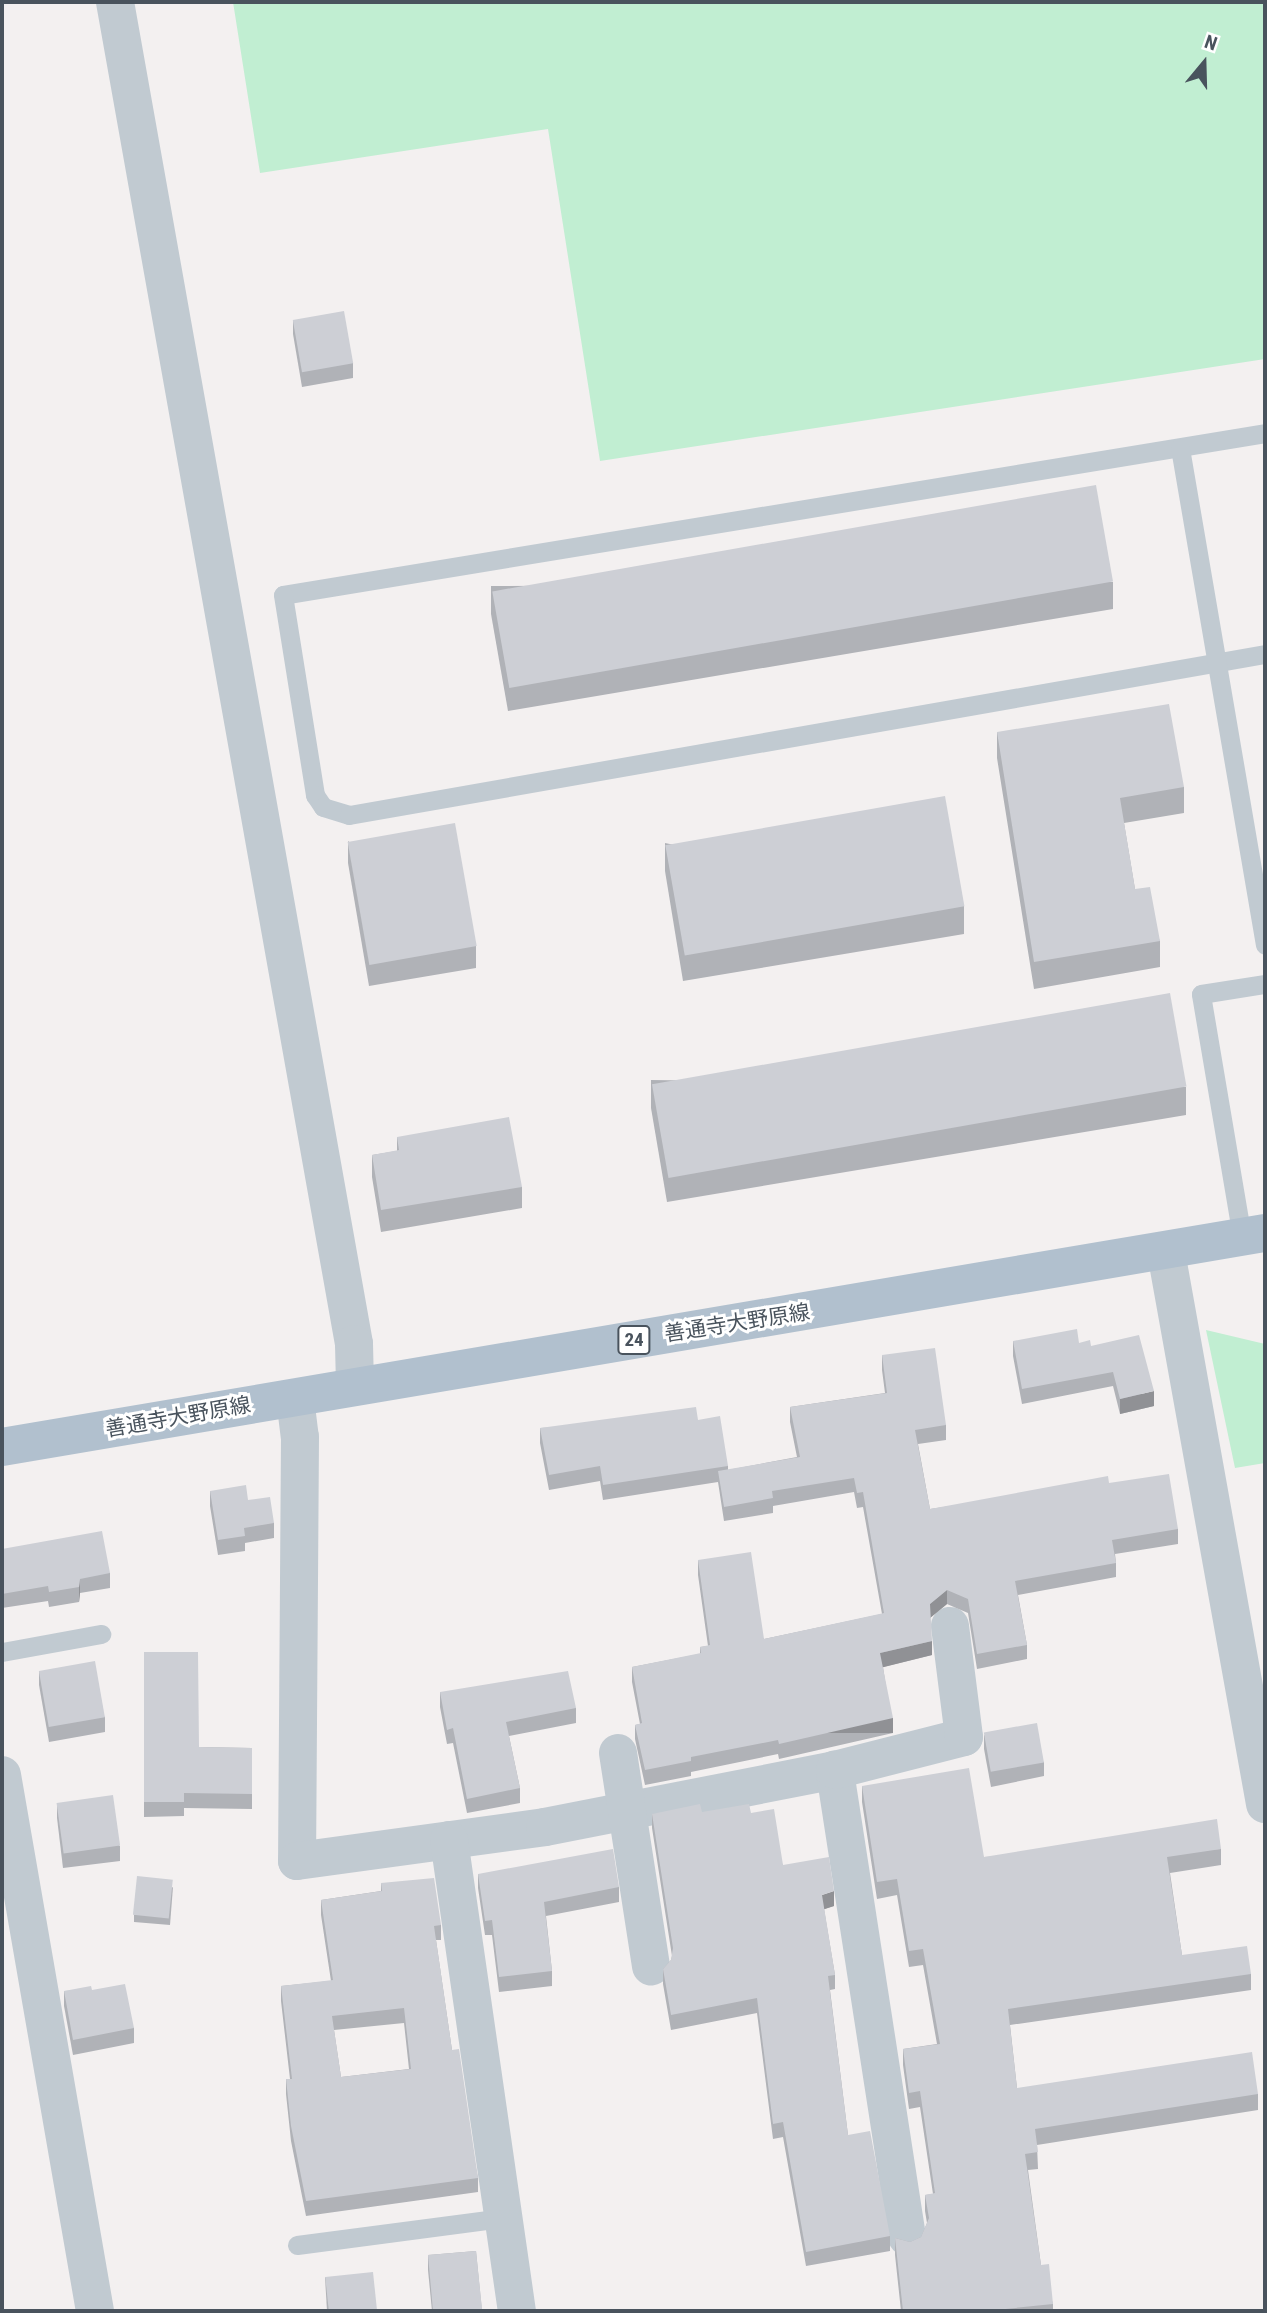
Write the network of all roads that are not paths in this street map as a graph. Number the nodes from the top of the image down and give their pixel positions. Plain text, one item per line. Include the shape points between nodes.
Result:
1 (115, 2) edge
2 (1265, 433) edge
3 (1180, 448) junction
4 (1265, 654) edge
5 (1218, 661) junction
6 (1265, 945) edge
7 (1265, 984) edge
8 (1254, 1235) edge
9 (1166, 1252) junction
10 (355, 1386) junction
11 (295, 1398) junction
12 (2, 1447) edge
13 (950, 1626) dead end
14 (101, 1634) dead end
15 (2, 1652) edge
16 (618, 1753) dead end
17 (835, 1770) junction
18 (2, 1775) edge
19 (1265, 1804) edge
20 (627, 1811) junction
21 (449, 1840) junction
22 (651, 1966) dead end
23 (503, 2218) junction
24 (907, 2237) dead end
25 (297, 2245) dead end
26 (95, 2311) edge
27 (517, 2311) edge

1 - 10 street via 354,1343
2 - 3 lane
3 - 5 lane
3 - 5 lane via 283,595 315,795 323,807 349,815
4 - 5 lane
5 - 6 lane
7 - 8 lane via 1201,995
8 - 9 main road, 善通寺大野原線 / 24
9 - 10 main road, 善通寺大野原線 / 24
9 - 19 street
10 - 11 main road, 善通寺大野原線 / 24
11 - 12 main road, 善通寺大野原線 / 24
11 - 21 street via 300,1437 297,1861
13 - 17 street via 964,1737
14 - 15 lane
16 - 20 street
17 - 20 street
17 - 24 street
18 - 26 street
20 - 21 street
20 - 22 street
21 - 23 street
23 - 25 lane
23 - 27 street

